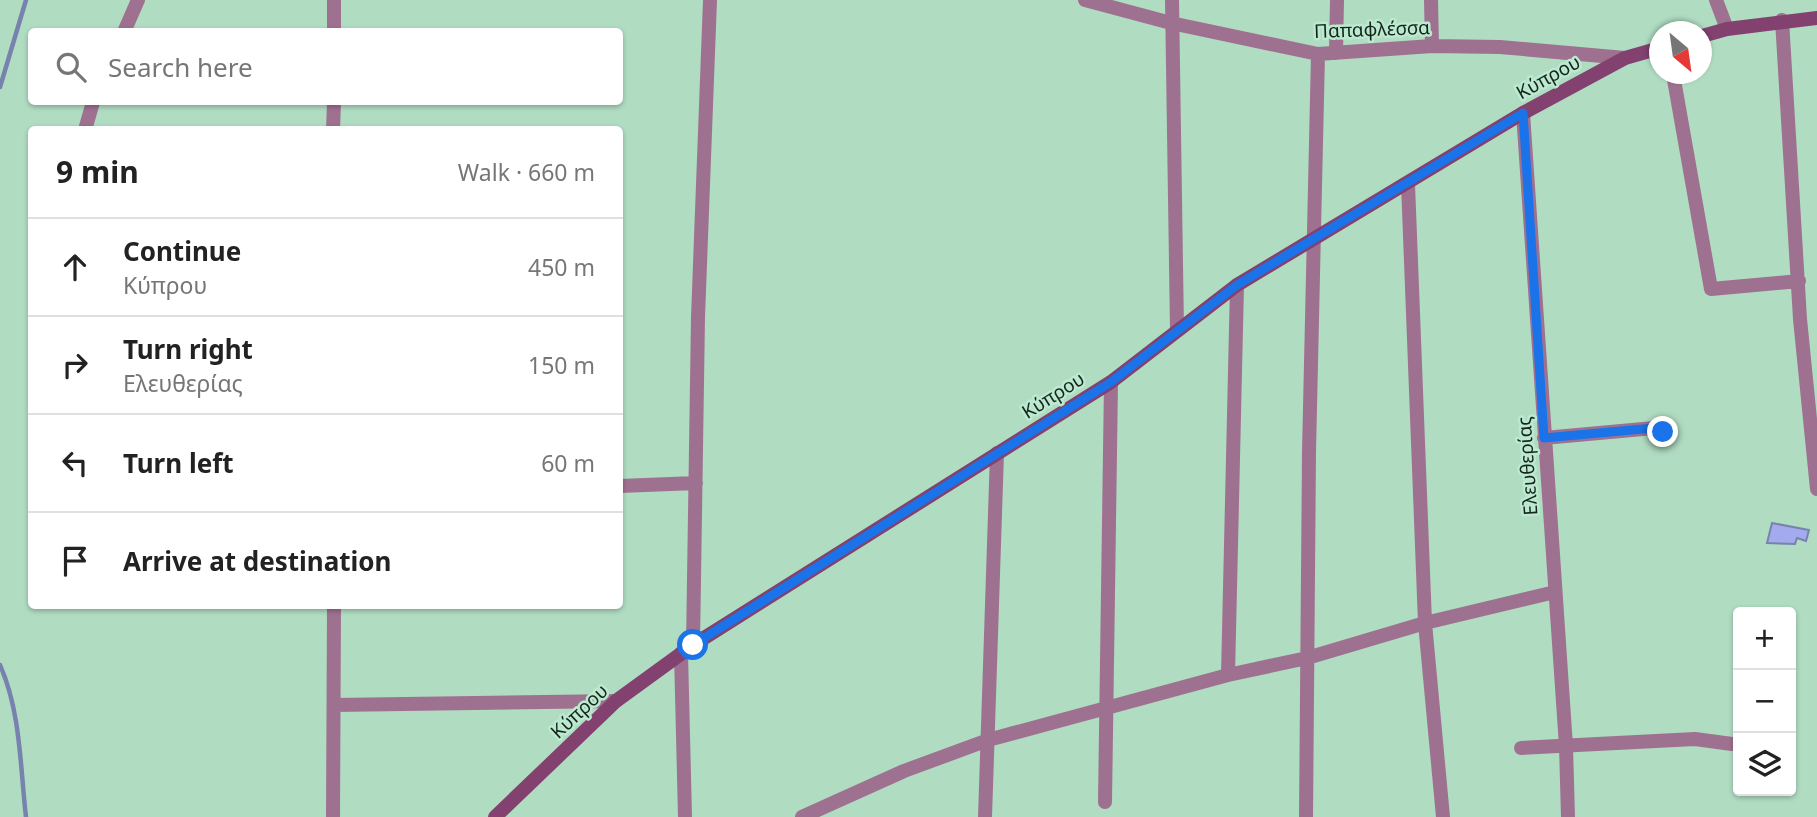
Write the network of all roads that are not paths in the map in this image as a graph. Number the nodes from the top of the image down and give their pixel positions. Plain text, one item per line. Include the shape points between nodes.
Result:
1 (138, 0) edge
2 (334, 0) edge
3 (710, 0) edge
4 (1085, 0) edge
5 (1172, 0) edge
6 (1336, 0) edge
7 (1431, 0) edge
8 (1716, 0) edge
9 (1817, 18) edge
10 (1782, 20) junction
11 (1171, 23) junction
12 (126, 28) edge
13 (334, 28) edge
14 (1727, 29) junction
15 (1712, 33) edge
16 (1432, 46) junction
17 (1649, 51) edge
18 (1336, 53) junction
19 (1318, 54) junction
20 (1625, 58) junction
21 (1676, 84) edge
22 (92, 105) edge
23 (334, 105) edge
24 (1523, 113) junction
25 (86, 126) edge
26 (333, 126) edge
27 (1408, 184) junction
28 (1314, 239) junction
29 (1799, 281) junction
30 (1237, 285) junction
31 (1177, 330) junction
32 (1111, 382) junction
33 (1663, 432) dead end
34 (1544, 438) junction
35 (997, 453) junction
36 (696, 483) junction
37 (623, 486) edge
38 (1817, 489) edge
39 (1555, 592) junction
40 (334, 609) edge
41 (1426, 623) junction
42 (687, 649) junction
43 (1307, 658) junction
44 (1228, 675) junction
45 (616, 701) junction
46 (334, 705) junction
47 (1108, 707) junction
48 (988, 740) junction
49 (1732, 744) dead end
50 (1566, 746) junction
51 (1521, 748) dead end
52 (1105, 802) dead end
53 (333, 817) edge
54 (495, 817) edge
55 (685, 817) edge
56 (802, 817) edge
57 (985, 817) edge
58 (1306, 817) edge
59 (1443, 817) edge
60 (1568, 817) edge

1 - 12 street
2 - 13 street
3 - 36 street
4 - 11 street, Παπαφλέσσα
5 - 11 street
6 - 18 street
7 - 16 street
8 - 14 street
9 - 10 street
10 - 14 street
10 - 29 street
11 - 19 street, Παπαφλέσσα
11 - 31 street
14 - 15 street
16 - 18 street, Παπαφλέσσα
16 - 20 street, Παπαφλέσσα
17 - 20 street, Κύπρου
18 - 19 street, Παπαφλέσσα
19 - 28 street
20 - 24 street, Κύπρου
21 - 29 street via 1711,289
22 - 25 street
23 - 26 street
24 - 27 street, Κύπρου
24 - 34 street, Ελευθερίας
27 - 28 street, Κύπρου
27 - 41 street
28 - 30 street, Κύπρου
28 - 43 street
29 - 38 street
30 - 31 street, Κύπρου
30 - 44 street
31 - 32 street, Κύπρου
32 - 35 street, Κύπρου
32 - 47 street
33 - 34 street via 1654,428
34 - 39 street, Ελευθερίας
35 - 42 street, Κύπρου
35 - 48 street
36 - 37 street
36 - 42 street
39 - 41 street
39 - 50 street, Ελευθερίας
40 - 46 street
41 - 43 street
41 - 59 street
42 - 45 street, Κύπρου
42 - 55 street
43 - 44 street
43 - 58 street
44 - 47 street
45 - 46 street
45 - 54 street, Κύπρου
46 - 53 street
47 - 48 street
47 - 52 street
48 - 56 street
48 - 57 street
49 - 50 street via 1696,738
50 - 51 street
50 - 60 street, Ελευθερίας

